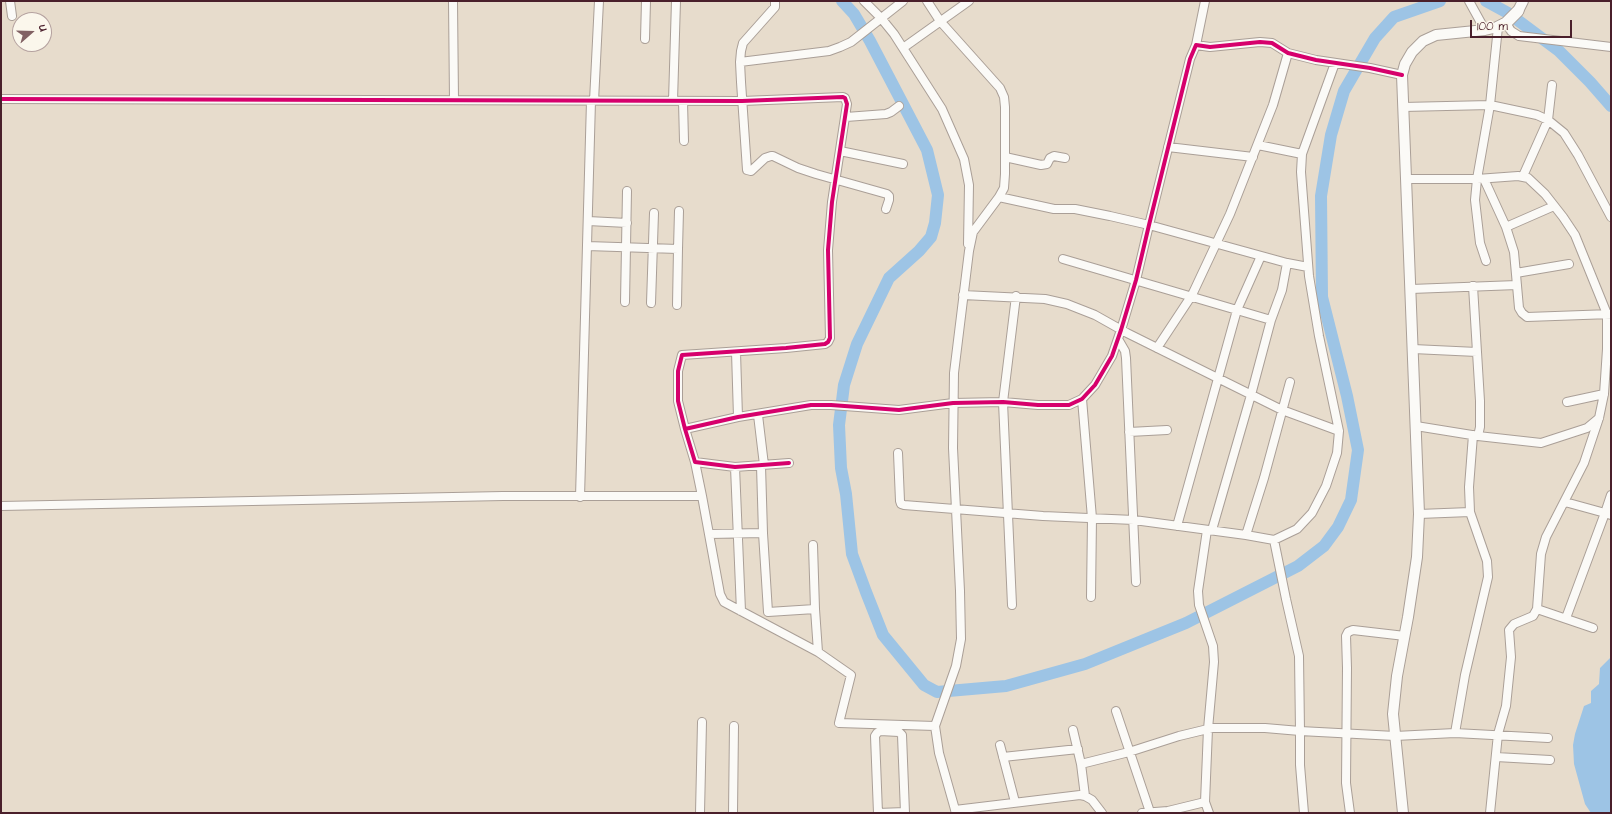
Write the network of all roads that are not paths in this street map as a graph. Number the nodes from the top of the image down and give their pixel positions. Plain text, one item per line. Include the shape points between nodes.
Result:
1 (10, 1) edge
2 (453, 1) edge
3 (599, 1) edge
4 (646, 1) edge
5 (676, 1) edge
6 (776, 1) edge
7 (864, 1) edge
8 (903, 1) edge
9 (927, 1) edge
10 (969, 1) edge
11 (1205, 1) edge
12 (1469, 1) edge
13 (1521, 6) edge
14 (12, 16) dead end
15 (881, 18) junction
16 (940, 21) junction
17 (1504, 23) junction
18 (1485, 30) junction
19 (645, 39) dead end
20 (1196, 45) junction
21 (1611, 47) edge
22 (903, 48) junction
23 (1288, 53) junction
24 (740, 62) junction
25 (1335, 63) junction
26 (1402, 75) junction
27 (1552, 85) dead end
28 (1, 100) edge
29 (454, 100) junction
30 (593, 101) junction
31 (673, 101) junction
32 (683, 101) junction
33 (742, 101) junction
34 (1490, 105) junction
35 (899, 106) dead end
36 (1403, 106) junction
37 (846, 116) junction
38 (1548, 120) junction
39 (684, 141) dead end
40 (1258, 145) junction
41 (1168, 147) junction
42 (840, 151) junction
43 (1302, 154) junction
44 (1005, 157) junction
45 (1253, 157) junction
46 (1065, 158) dead end
47 (902, 164) dead end
48 (1523, 176) junction
49 (836, 179) junction
50 (1407, 179) junction
51 (1480, 179) junction
52 (627, 191) dead end
53 (999, 197) junction
54 (1554, 206) junction
55 (886, 209) dead end
56 (679, 211) dead end
57 (654, 213) dead end
58 (1611, 217) edge
59 (588, 221) junction
60 (626, 222) junction
61 (1149, 225) junction
62 (1506, 227) junction
63 (1215, 244) junction
64 (587, 246) junction
65 (626, 248) junction
66 (653, 248) junction
67 (678, 249) junction
68 (969, 251) junction
69 (1261, 256) junction
70 (1063, 258) dead end
71 (1486, 261) dead end
72 (1287, 263) junction
73 (1569, 264) dead end
74 (1308, 267) junction
75 (1516, 273) junction
76 (1136, 280) junction
77 (1517, 285) junction
78 (1473, 286) junction
79 (1411, 289) junction
80 (963, 294) junction
81 (1016, 296) junction
82 (1192, 296) junction
83 (625, 302) dead end
84 (652, 303) dead end
85 (677, 305) dead end
86 (1238, 310) junction
87 (1609, 314) edge
88 (1271, 320) junction
89 (1122, 330) junction
90 (1118, 339) junction
91 (1157, 348) junction
92 (1413, 349) junction
93 (736, 352) junction
94 (1477, 352) junction
95 (1218, 378) junction
96 (1290, 382) dead end
97 (1604, 394) junction
98 (1251, 396) junction
99 (1082, 399) junction
100 (1003, 402) junction
101 (1567, 402) dead end
102 (953, 404) junction
103 (1282, 410) junction
104 (758, 415) junction
105 (738, 417) junction
106 (1599, 418) junction
107 (1416, 426) junction
108 (686, 429) junction
109 (1167, 430) dead end
110 (1339, 431) junction
111 (1129, 432) junction
112 (1475, 436) junction
113 (898, 453) dead end
114 (695, 462) junction
115 (789, 463) dead end
116 (763, 466) junction
117 (735, 467) junction
118 (1611, 495) edge
119 (702, 496) junction
120 (580, 497) junction
121 (1565, 502) junction
122 (1, 506) edge
123 (955, 508) junction
124 (1470, 512) junction
125 (1007, 513) junction
126 (1419, 514) junction
127 (1608, 514) edge
128 (1092, 518) junction
129 (1134, 520) junction
130 (1177, 526) junction
131 (1210, 530) junction
132 (763, 533) junction
133 (709, 534) junction
134 (738, 534) junction
135 (1246, 535) junction
136 (1274, 540) junction
137 (813, 545) dead end
138 (1136, 582) dead end
139 (1091, 597) dead end
140 (1012, 606) dead end
141 (815, 609) junction
142 (1537, 609) junction
143 (741, 611) junction
144 (768, 612) junction
145 (1566, 618) junction
146 (767, 625) junction
147 (1593, 628) dead end
148 (1404, 636) junction
149 (818, 652) junction
150 (1116, 711) dead end
151 (702, 722) dead end
152 (734, 726) dead end
153 (935, 726) junction
154 (1208, 729) junction
155 (1073, 730) dead end
156 (1300, 731) junction
157 (1455, 733) junction
158 (1346, 734) junction
159 (1498, 734) junction
160 (1395, 736) junction
161 (1548, 738) dead end
162 (1000, 745) dead end
163 (1078, 749) junction
164 (1130, 752) junction
165 (1496, 757) junction
166 (1003, 758) junction
167 (1550, 760) dead end
168 (1081, 764) junction
169 (1085, 796) junction
170 (1015, 802) junction
171 (1205, 802) junction
172 (905, 812) edge
173 (956, 812) edge
174 (1146, 812) edge
175 (1168, 812) edge
176 (700, 813) edge
177 (733, 813) edge
178 (878, 813) edge
179 (1102, 813) edge
180 (1209, 813) edge
181 (1304, 813) edge
182 (1350, 813) edge
183 (1402, 813) edge
184 (1490, 813) edge

1 - 14 street
2 - 29 street
3 - 30 street
4 - 19 street
5 - 31 street
6 - 24 street via 775,7 743,43
7 - 15 street
8 - 15 street
9 - 16 street
10 - 16 street
11 - 20 street
12 - 18 street
13 - 17 main road
15 - 22 street
15 - 24 street via 851,42 829,51
16 - 22 street
16 - 44 street via 1000,88 1005,107
17 - 18 street
17 - 21 street via 1510,31 1519,36
17 - 34 street
18 - 26 street via 1436,34 1423,41 1412,52
20 - 23 street via 1210,47 1272,43
20 - 41 street
22 - 68 street via 942,109 964,158 969,185
23 - 25 street
23 - 40 street
24 - 33 street
25 - 26 street
25 - 43 street
26 - 36 street
27 - 38 street
28 - 29 street
29 - 30 street
30 - 31 street
30 - 59 street
31 - 32 street
32 - 33 street
32 - 39 street
33 - 37 street via 840,96 847,101
33 - 49 street via 747,170 751,171 771,156 798,168
34 - 36 street
34 - 38 street via 1537,115
34 - 51 street
35 - 37 street via 886,114
36 - 50 street
37 - 42 street
38 - 48 street
38 - 58 street via 1568,138
40 - 43 street
40 - 45 street
41 - 45 street
41 - 61 street
42 - 47 street
42 - 49 street
43 - 74 street
44 - 46 street via 1041,165 1047,164 1054,156
44 - 53 street via 1004,188
45 - 63 street
48 - 51 street
48 - 54 street via 1528,178
49 - 55 street via 887,194 889,200
49 - 93 street via 828,250 828,342
50 - 51 street
50 - 79 street
51 - 62 street
51 - 71 street via 1475,200 1480,243
52 - 60 street
53 - 61 street via 1054,209 1075,209
53 - 68 street via 973,232
54 - 62 street
54 - 87 street via 1575,235
56 - 67 street
57 - 66 street
59 - 60 street
59 - 64 street
60 - 65 street
61 - 63 street
61 - 76 street
62 - 75 street via 1514,252
63 - 69 street
63 - 82 street
64 - 65 street
64 - 120 street
65 - 66 street
65 - 83 street
66 - 67 street
66 - 84 street
67 - 85 street
68 - 80 street
69 - 72 street
69 - 86 street
70 - 76 street
72 - 74 street
72 - 88 street via 1282,290
73 - 75 street
74 - 110 street via 1319,336
75 - 77 street
76 - 82 street
76 - 89 street
77 - 78 street
77 - 87 street via 1519,308 1528,317
78 - 79 street
78 - 94 street
79 - 92 street
80 - 81 street
80 - 102 street
81 - 89 street via 1045,298 1067,304
81 - 100 street
82 - 86 street
82 - 91 street
86 - 88 street
86 - 95 street
87 - 97 street
88 - 98 street
89 - 90 street
89 - 91 street
90 - 99 street via 1109,362 1095,385
90 - 111 street via 1125,351
91 - 95 street
92 - 94 street
92 - 107 street
93 - 105 street
93 - 108 street via 682,355 678,371 678,401
94 - 112 street via 1480,427
95 - 98 street
95 - 130 street
96 - 103 street
97 - 101 street
97 - 106 street
98 - 103 street
98 - 131 street
99 - 100 street via 1070,405
99 - 128 street
100 - 102 street
100 - 125 street
102 - 104 street via 899,410 811,405
102 - 123 street
103 - 110 street
103 - 135 street
104 - 105 street
104 - 116 street
105 - 108 street
106 - 112 street via 1587,428 1541,443
106 - 121 street via 1584,463
107 - 112 street
107 - 126 street
108 - 114 street
109 - 111 street
110 - 136 street via 1337,453 1326,486 1312,514 1297,529
111 - 129 street
112 - 124 street via 1469,487
113 - 123 street via 901,504
114 - 117 street
114 - 119 street
115 - 116 street
116 - 117 street
116 - 132 street
117 - 134 street
118 - 127 street
119 - 120 street
119 - 133 street
120 - 122 street via 495,496
121 - 127 street
121 - 142 street via 1546,537 1541,554
123 - 125 street
123 - 153 street via 961,639 956,666
124 - 126 street
124 - 157 street via 1487,561 1488,577 1465,675
125 - 128 street
125 - 140 street
126 - 148 street via 1417,557
127 - 145 street
128 - 129 street
128 - 139 street
129 - 130 street
129 - 138 street
130 - 131 street
131 - 135 street
131 - 154 street via 1198,591 1199,605 1213,646
132 - 134 street
132 - 144 street
133 - 134 street
133 - 143 street via 720,594 724,602
134 - 143 street
135 - 136 street
136 - 156 street via 1299,656
137 - 141 street
141 - 144 street
141 - 149 street
142 - 145 street
142 - 159 street via 1533,616 1514,624 1509,630 1511,657 1506,706
143 - 146 street
144 - 146 street
145 - 147 street
146 - 149 street
148 - 158 street via 1353,630 1348,632
148 - 160 street via 1393,714
149 - 153 street via 851,675 840,724
150 - 164 street
151 - 176 street
152 - 177 street
153 - 173 street via 939,753
154 - 156 street via 1265,728
154 - 164 street
154 - 171 street
155 - 163 street
156 - 158 street
156 - 181 street
157 - 159 street
157 - 160 street
158 - 160 street
158 - 182 street via 1346,783
159 - 161 street
159 - 165 street
160 - 183 street
162 - 166 street
163 - 166 street
163 - 168 street
164 - 168 street
164 - 174 street
165 - 167 street
165 - 184 street
166 - 170 street
168 - 169 street
169 - 170 street
169 - 179 street via 1092,800
170 - 173 street
171 - 175 street
171 - 180 street
172 - 178 street
172 - 178 street via 902,735 899,732 880,732 875,736
174 - 175 street

